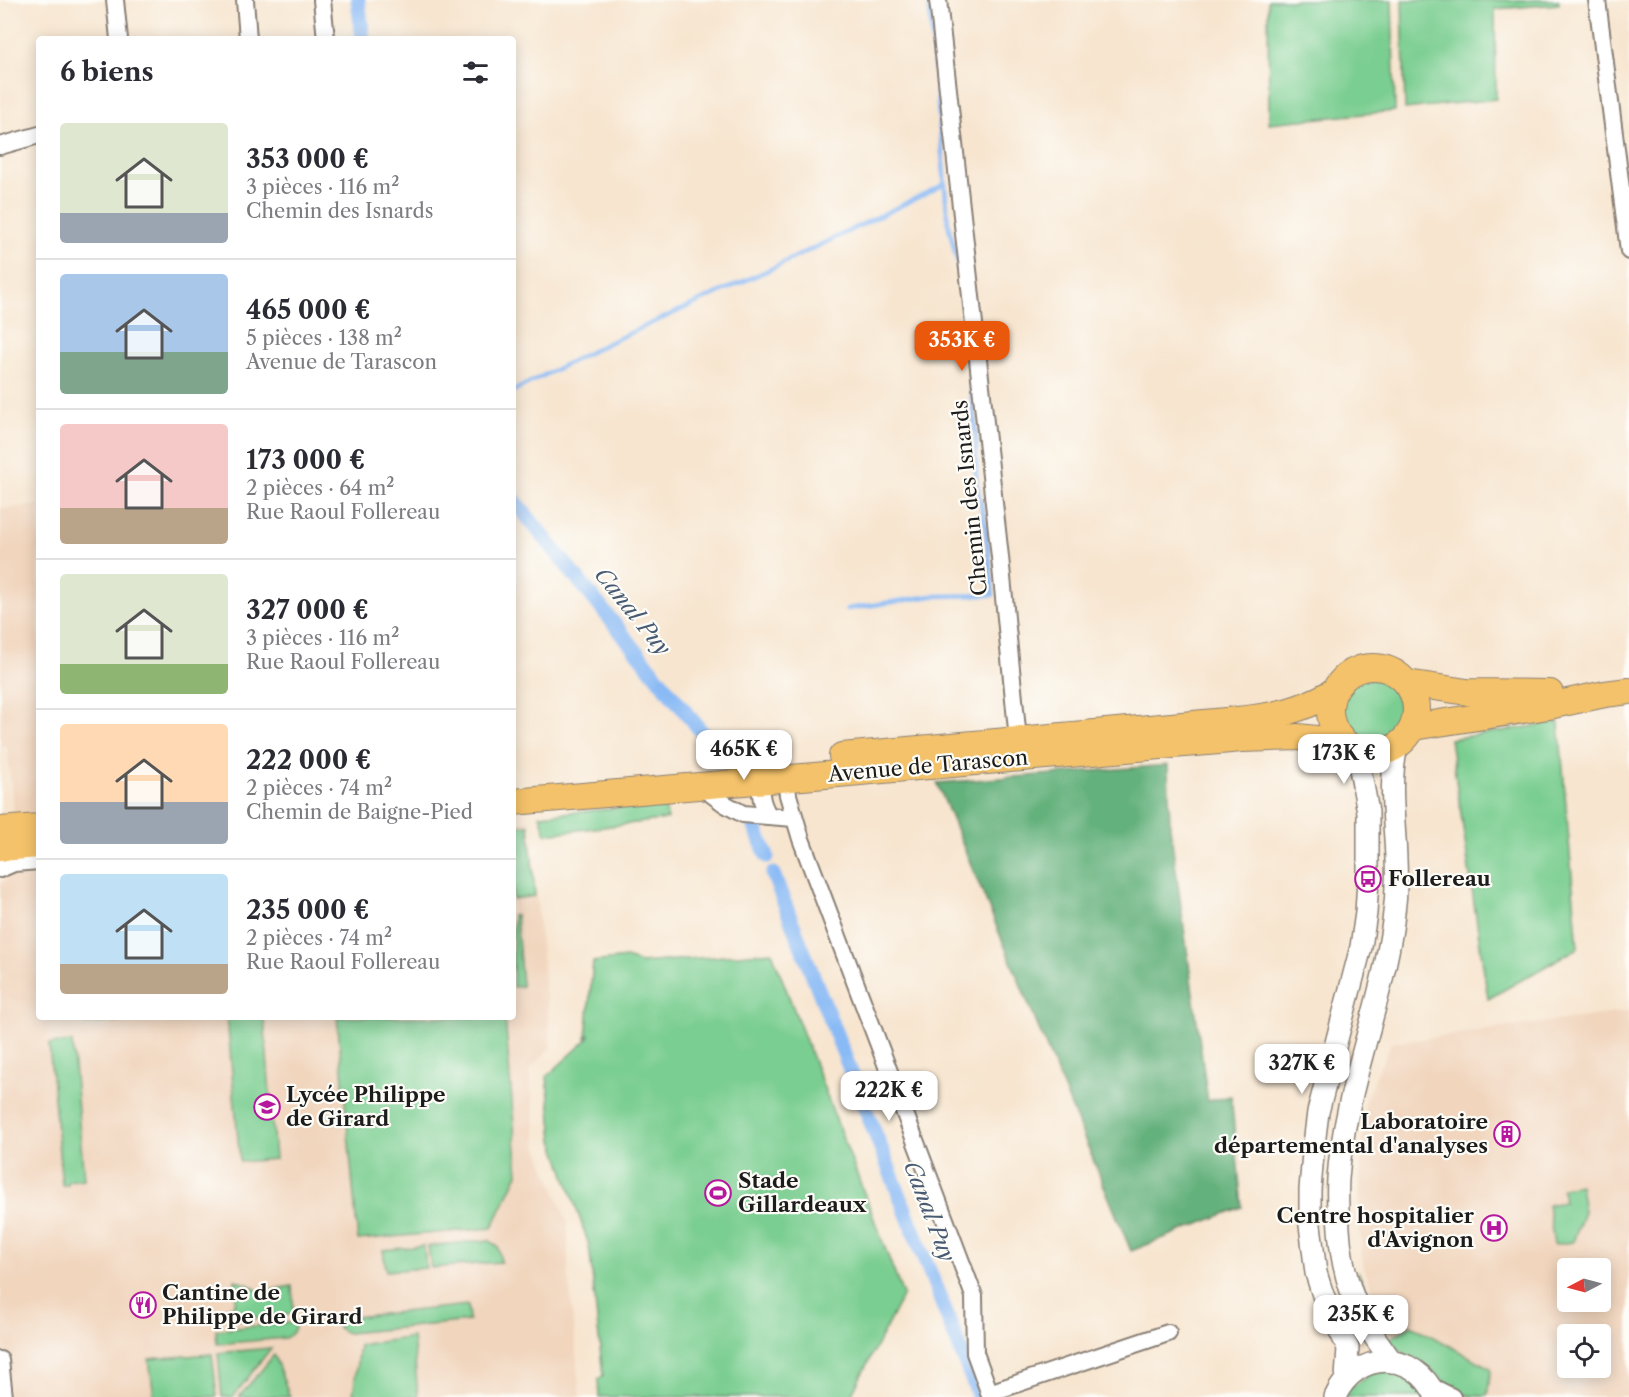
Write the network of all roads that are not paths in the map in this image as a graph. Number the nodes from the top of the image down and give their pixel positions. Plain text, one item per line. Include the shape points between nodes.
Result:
1 (115, 0) edge
2 (245, 0) edge
3 (322, 0) edge
4 (938, 0) edge
5 (1597, 0) edge
6 (119, 36) edge
7 (248, 36) edge
8 (326, 36) edge
9 (36, 136) edge
10 (0, 146) edge
11 (1629, 251) edge
12 (1407, 683) junction
13 (1333, 692) junction
14 (1617, 692) edge
15 (1405, 737) junction
16 (1018, 740) junction
17 (1348, 746) junction
18 (772, 770) junction
19 (516, 785) edge
20 (695, 786) junction
21 (516, 802) edge
22 (769, 816) junction
23 (794, 818) junction
24 (36, 827) edge
25 (0, 830) edge
26 (36, 846) edge
27 (3, 861) edge
28 (36, 861) edge
29 (1168, 1333) dead end
30 (0, 1360) edge
31 (1392, 1362) junction
32 (1346, 1378) junction
33 (1434, 1392) edge
34 (990, 1395) edge
35 (4, 1397) edge
36 (1335, 1397) edge
37 (1452, 1397) edge

1 - 6 street
2 - 7 street
3 - 8 street
4 - 16 street, Chemin des Isnards
5 - 11 street
9 - 10 street
12 - 13 main road via 1386,668 1361,667 1340,681
12 - 14 main road via 1467,692
12 - 15 main road via 1416,712
13 - 16 main road, Avenue de Tarascon via 1304,706 1265,717
13 - 17 main road via 1330,718 1334,731
14 - 15 main road
15 - 17 main road via 1387,751 1376,753
15 - 31 street via 1394,762 1392,782 1396,859 1393,923 1351,1100 1338,1179 1345,1271 1364,1320
16 - 18 main road, Avenue de Tarascon
17 - 18 main road, Avenue de Tarascon via 1298,737
17 - 32 street via 1359,763 1368,812 1366,913 1361,947 1318,1112 1310,1201 1316,1273 1348,1348
18 - 19 main road, Avenue de Tarascon
18 - 20 main road, Avenue de Tarascon
18 - 22 street via 760,799
18 - 23 street via 788,795
20 - 21 main road, Avenue de Tarascon
20 - 22 street via 743,814
22 - 23 street
23 - 34 street via 974,1296 975,1353
24 - 25 main road
26 - 27 main road
27 - 28 street
29 - 34 street
30 - 35 street
31 - 32 street via 1369,1364
31 - 33 street via 1415,1370
32 - 36 street
33 - 37 street

